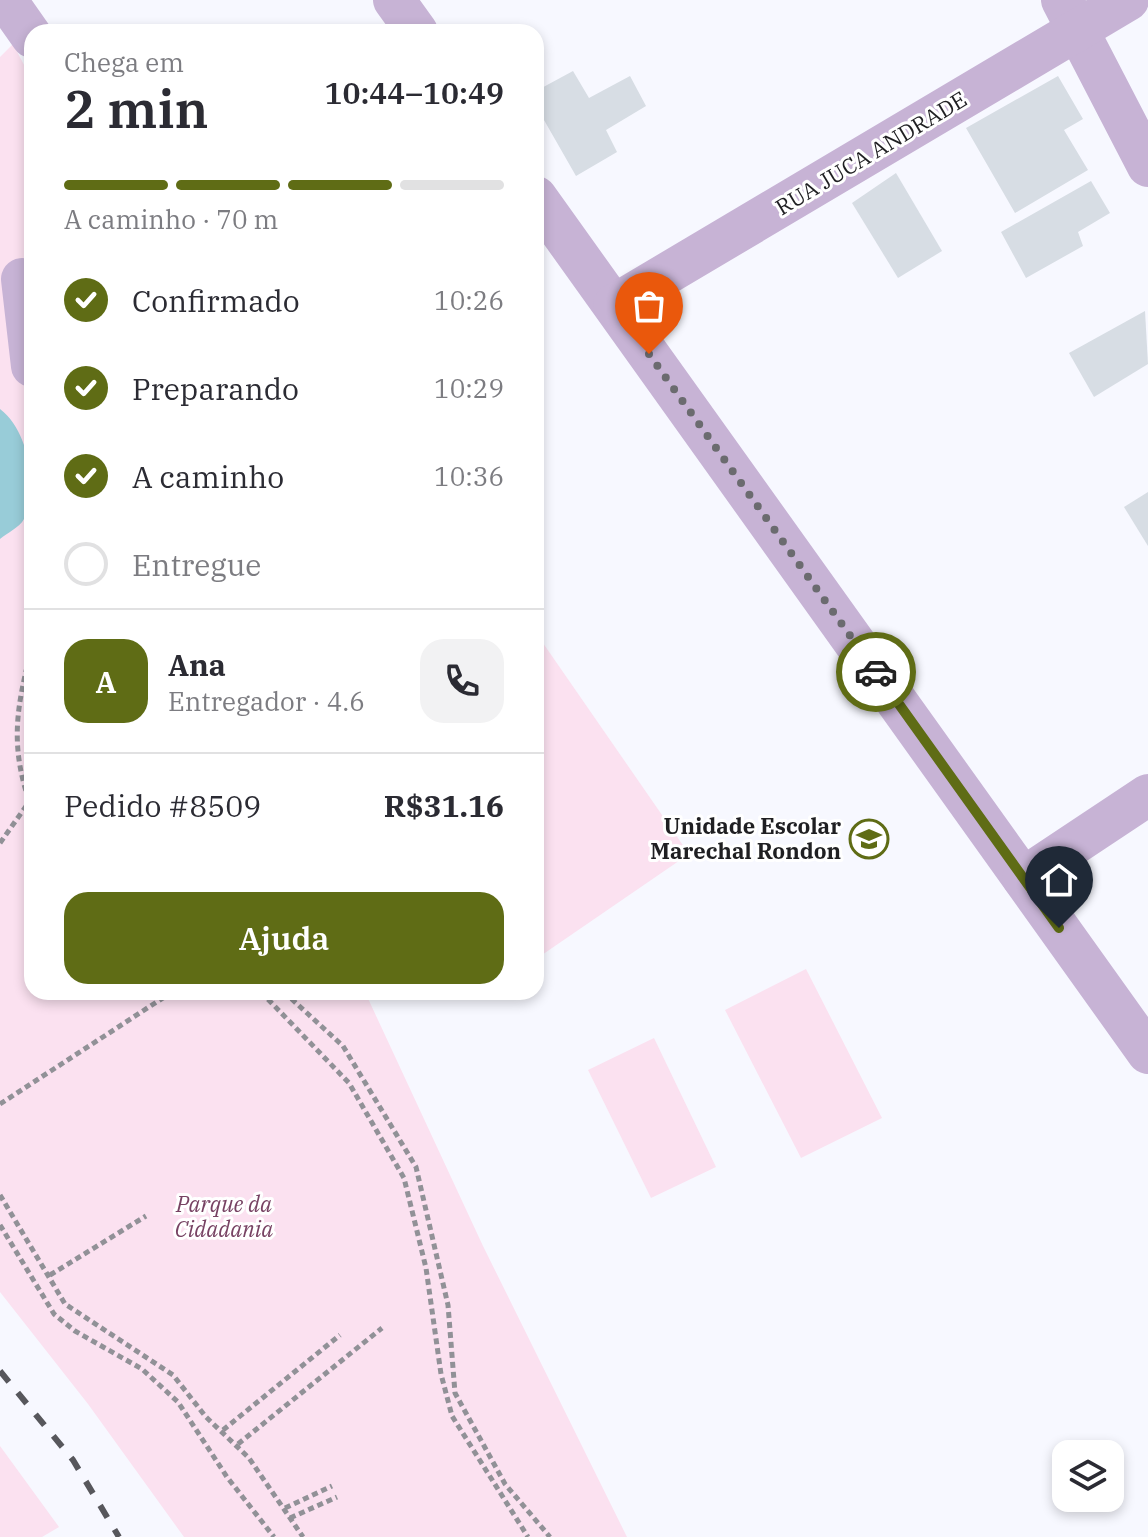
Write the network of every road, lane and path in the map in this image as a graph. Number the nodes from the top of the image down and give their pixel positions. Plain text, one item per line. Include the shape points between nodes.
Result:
1 (6, 0) edge
2 (394, 0) edge
3 (1128, 0) edge
4 (1070, 15) edge
5 (411, 24) edge
6 (24, 26) edge
7 (1148, 166) edge
8 (544, 208) edge
9 (22, 279) dead end
10 (24, 296) edge
11 (614, 305) junction
12 (24, 680) edge
13 (24, 788) edge
14 (1148, 795) edge
15 (24, 814) edge
16 (0, 843) edge
17 (1023, 878) junction
18 (160, 1000) edge
19 (269, 1000) edge
20 (293, 1000) edge
21 (1148, 1053) edge
22 (0, 1104) edge
23 (0, 1195) edge
24 (146, 1216) dead end
25 (0, 1225) edge
26 (50, 1275) junction
27 (382, 1328) dead end
28 (340, 1335) dead end
29 (223, 1430) junction
30 (238, 1444) junction
31 (332, 1486) dead end
32 (337, 1497) dead end
33 (285, 1508) junction
34 (290, 1518) junction
35 (274, 1537) edge
36 (303, 1537) edge
37 (528, 1537) edge
38 (550, 1537) edge

1 - 6 street
2 - 5 street
3 - 4 street, RUA JUCA ANDRADE
4 - 7 street
4 - 11 street, RUA JUCA ANDRADE
8 - 11 street
9 - 10 street
11 - 17 street
12 - 13 path via 15,744
14 - 17 street
15 - 16 path
17 - 21 street
18 - 22 path
19 - 37 path via 349,1083 404,1178 452,1416
20 - 38 path via 343,1046 416,1167 448,1305 455,1393 505,1484
23 - 26 path
24 - 26 path
25 - 35 path via 54,1314 142,1369 178,1402
26 - 29 path via 65,1304 161,1364
27 - 30 path
28 - 29 path
29 - 30 path
30 - 33 path
31 - 33 path
32 - 34 path
33 - 34 path
34 - 36 path

